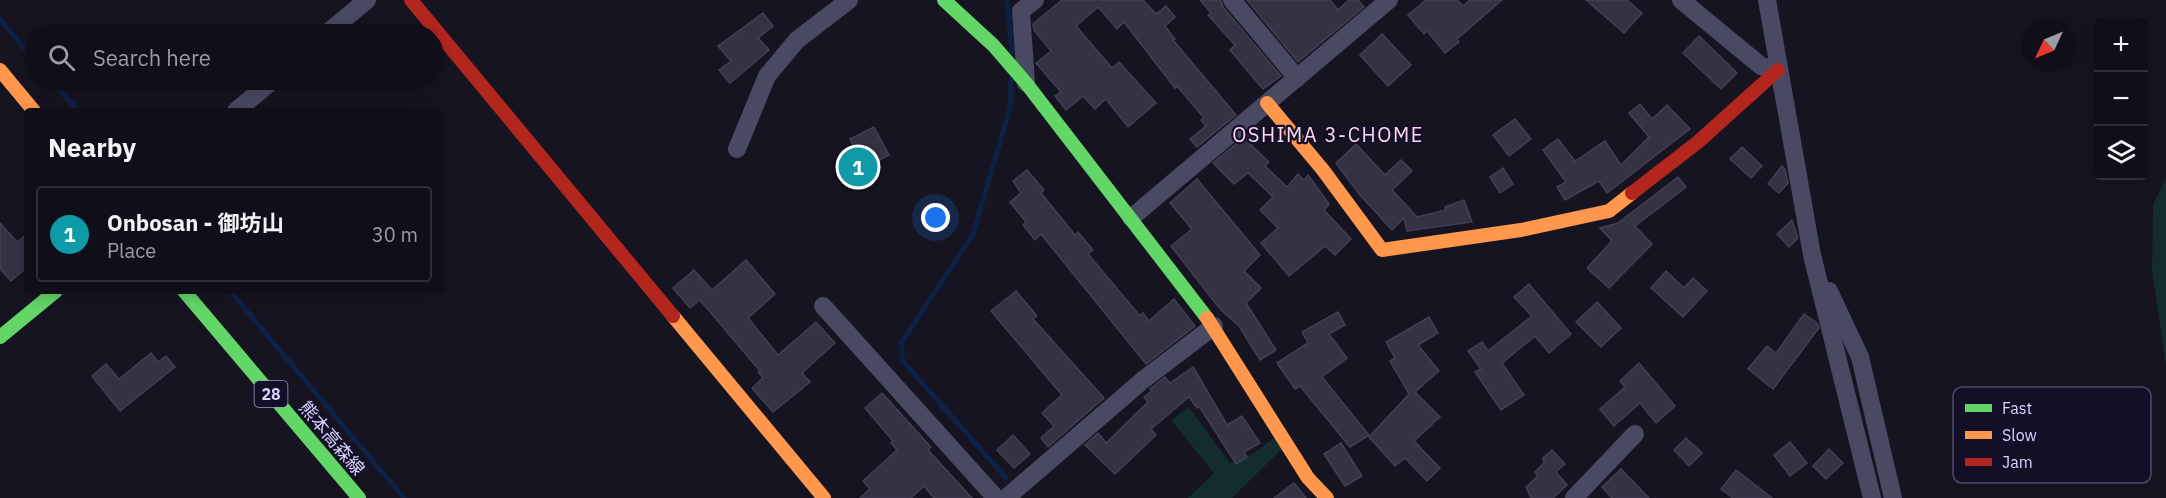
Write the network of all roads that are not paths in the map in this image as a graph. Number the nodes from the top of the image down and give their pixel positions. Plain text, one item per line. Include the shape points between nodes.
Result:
1 (367, 0) edge
2 (411, 0) edge
3 (849, 0) edge
4 (944, 0) edge
5 (1035, 0) edge
6 (1232, 0) edge
7 (1389, 0) edge
8 (1681, 0) edge
9 (1767, 0) edge
10 (338, 24) edge
11 (431, 24) edge
12 (444, 40) edge
13 (0, 70) edge
14 (1778, 70) junction
15 (1297, 78) junction
16 (1026, 83) junction
17 (261, 90) edge
18 (1267, 103) junction
19 (32, 108) edge
20 (240, 108) edge
21 (737, 149) dead end
22 (1131, 218) junction
23 (1812, 255) junction
24 (52, 294) edge
25 (187, 294) edge
26 (823, 306) dead end
27 (1214, 327) junction
28 (0, 337) edge
29 (1635, 434) dead end
30 (358, 498) edge
31 (824, 498) edge
32 (996, 498) edge
33 (1006, 498) edge
34 (1327, 498) edge
35 (1574, 498) edge
36 (1872, 498) edge
37 (1893, 498) edge

1 - 10 street
2 - 11 street
3 - 21 street via 797,40 767,76
4 - 16 street via 993,45
5 - 16 street via 1021,11
6 - 15 street
7 - 15 street
8 - 14 street via 1761,66
9 - 14 street
12 - 31 street
13 - 19 street
14 - 18 street via 1698,142 1609,211 1521,230 1382,250
14 - 23 street
15 - 18 street
16 - 22 street
17 - 20 street
18 - 22 street
22 - 27 street
23 - 36 street
23 - 37 street via 1860,357
24 - 28 street
25 - 30 street, 熊本高森線 / 28
26 - 32 street
27 - 33 street via 1143,380
27 - 34 street via 1308,478
29 - 35 street

